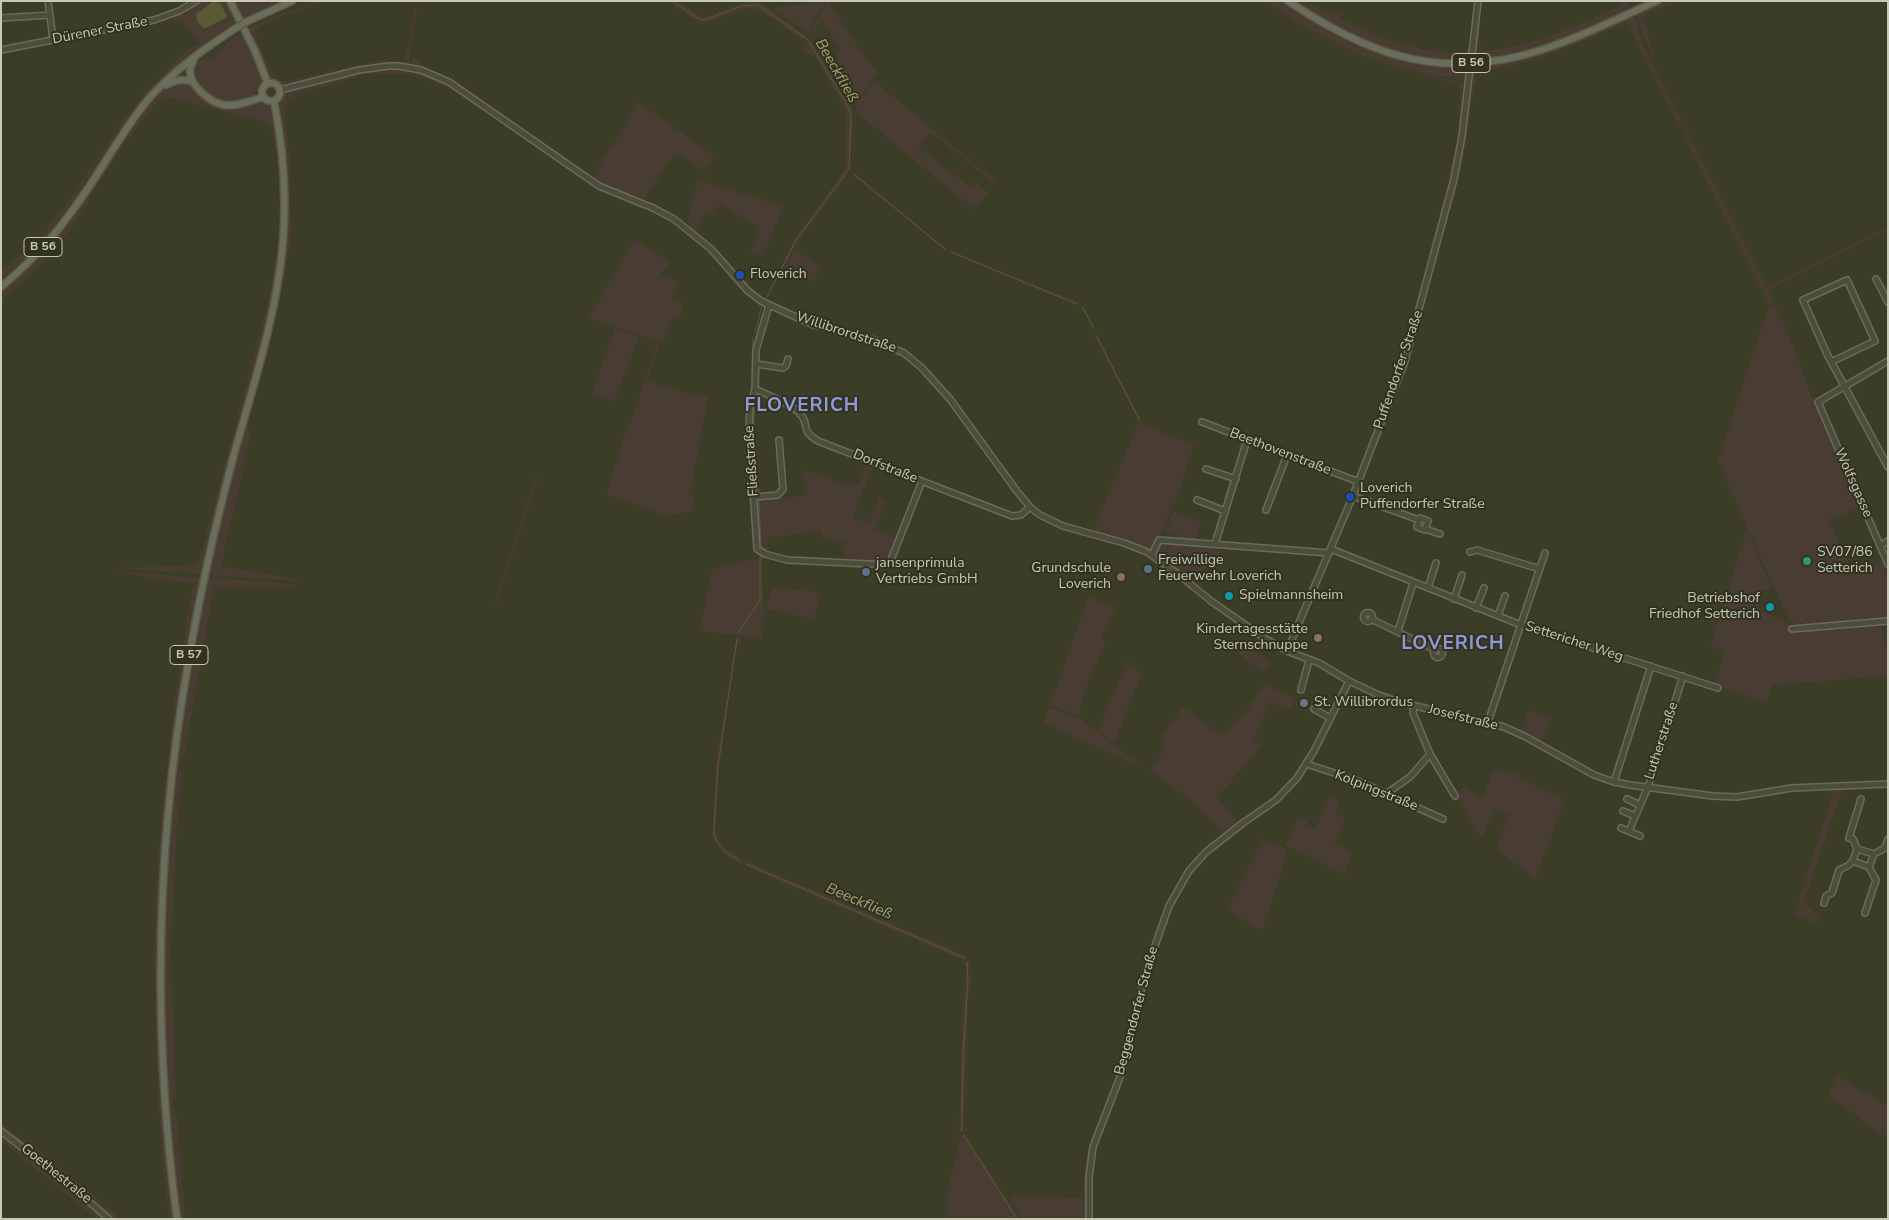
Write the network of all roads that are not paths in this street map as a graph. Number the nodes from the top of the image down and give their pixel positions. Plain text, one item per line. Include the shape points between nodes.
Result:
1 (48, 1) edge
2 (196, 1) edge
3 (230, 1) edge
4 (292, 1) edge
5 (1288, 1) edge
6 (1478, 1) edge
7 (1657, 1) edge
8 (285, 3) edge
9 (50, 15) junction
10 (1, 18) edge
11 (52, 39) junction
12 (1, 50) edge
13 (198, 54) junction
14 (193, 82) junction
15 (268, 84) junction
16 (158, 90) junction
17 (280, 90) junction
18 (264, 97) junction
19 (274, 101) junction
20 (1876, 279) dead end
21 (1, 286) edge
22 (1888, 302) edge
23 (769, 305) junction
24 (788, 359) dead end
25 (1888, 361) edge
26 (1832, 362) junction
27 (756, 364) junction
28 (1845, 387) junction
29 (755, 389) junction
30 (1202, 422) dead end
31 (779, 440) dead end
32 (1247, 440) junction
33 (1287, 455) junction
34 (1888, 467) edge
35 (1206, 469) dead end
36 (1236, 478) junction
37 (922, 482) junction
38 (1359, 482) junction
39 (1353, 496) junction
40 (755, 497) junction
41 (1196, 500) dead end
42 (1030, 507) junction
43 (1266, 510) dead end
44 (1225, 511) junction
45 (1440, 534) dead end
46 (1107, 538) joint
47 (1888, 541) edge
48 (1215, 544) junction
49 (1880, 546) junction
50 (1330, 551) junction
51 (1470, 552) dead end
52 (1545, 553) dead end
53 (1152, 555) junction
54 (1436, 564) dead end
55 (1888, 564) edge
56 (1540, 568) junction
57 (1462, 576) dead end
58 (1413, 583) junction
59 (1428, 588) junction
60 (1484, 588) dead end
61 (1505, 596) dead end
62 (1454, 599) junction
63 (1476, 608) junction
64 (1498, 616) junction
65 (1372, 619) dead end
66 (1888, 621) edge
67 (1521, 625) junction
68 (1792, 630) dead end
69 (1398, 631) junction
70 (1435, 650) dead end
71 (1287, 651) junction
72 (1309, 660) junction
73 (1652, 666) junction
74 (1683, 676) junction
75 (1349, 681) junction
76 (1718, 688) dead end
77 (1301, 690) dead end
78 (1414, 706) junction
79 (1314, 709) dead end
80 (1330, 718) junction
81 (1488, 722) junction
82 (1430, 754) junction
83 (1307, 764) junction
84 (1614, 782) junction
85 (1888, 784) edge
86 (1648, 787) junction
87 (1387, 793) junction
88 (1455, 796) dead end
89 (1627, 799) dead end
90 (1862, 799) dead end
91 (1640, 805) junction
92 (1623, 812) dead end
93 (1635, 816) junction
94 (1443, 819) dead end
95 (1621, 828) dead end
96 (1629, 831) junction
97 (1640, 836) dead end
98 (1888, 840) edge
99 (1857, 848) junction
100 (1874, 854) junction
101 (1853, 861) junction
102 (1869, 866) junction
103 (1824, 903) dead end
104 (1865, 913) dead end
105 (1, 1131) edge
106 (109, 1219) edge
107 (177, 1219) edge
108 (1090, 1219) edge

1 - 9 street
2 - 11 street, Dürener Straße via 154,20
3 - 15 main road
4 - 8 main road, B 56
5 - 7 main road, B 56 via 1340,34 1375,50 1410,59 1452,64 1483,63 1544,49
6 - 38 street, Puffendorfer Straße, bridge via 1457,164 1423,297 1394,392
8 - 13 main road, B 56, bridge via 246,22
9 - 10 street
9 - 11 street
11 - 12 street, Dürener Straße
13 - 14 main road via 190,70
13 - 16 main road, B 56
14 - 16 main road, B 56 via 176,80
14 - 18 main road via 211,100 225,105
15 - 17 main road via 276,84
15 - 18 main road via 263,89
16 - 21 main road, B 56 via 120,137 61,226 39,252
17 - 19 main road
17 - 23 street, Willibrordstraße via 389,66 421,70 453,85 599,186 653,208 684,227 711,248 748,291
18 - 19 main road
19 - 107 main road, B 57 via 280,130 285,195 278,280 202,590 180,712 170,800 160,987 170,1168
20 - 22 street
23 - 27 street, Fließstraße via 758,337
23 - 42 street, Willibrordstraße via 811,324 874,340 904,353 950,399
24 - 27 street via 784,368
25 - 28 street
26 - 26 street via 1803,300 1847,280 1875,341
26 - 28 street
27 - 29 street, Fließstraße
28 - 34 street
28 - 49 street, Wolfsgasse via 1818,402
29 - 37 street, Dorfstraße via 799,412 806,430 818,441
29 - 40 street, Fließstraße via 749,429
30 - 32 street, Beethovenstraße
31 - 40 street via 783,489 778,495
32 - 33 street, Beethovenstraße
32 - 36 street
33 - 38 street, Beethovenstraße
33 - 43 street
35 - 36 street
36 - 44 street
37 - 40 street, Fließstraße via 889,565 787,560 765,554 756,546
37 - 42 street, Dorfstraße via 1012,516 1021,515
38 - 39 street, Puffendorfer Straße
39 - 45 street via 1428,521 1426,529
39 - 50 street, Puffendorfer Straße
41 - 44 street
42 - 46 street, Willibrordstraße via 1062,526
44 - 48 street
46 - 53 street, Josefstraße via 1136,546
47 - 49 street
48 - 50 street, Settericher Weg
48 - 53 street, Settericher Weg via 1159,540
49 - 55 street, Wolfsgasse
50 - 58 street, Settericher Weg
50 - 71 street, Puffendorfer Straße
51 - 56 street via 1477,550
52 - 56 street
53 - 71 street, Josefstraße via 1252,630
54 - 59 street
56 - 67 street
57 - 62 street
58 - 59 street, Settericher Weg
58 - 69 street
59 - 62 street, Settericher Weg
60 - 63 street
61 - 64 street
62 - 63 street, Settericher Weg
63 - 64 street, Settericher Weg
64 - 67 street, Settericher Weg
65 - 69 street
66 - 68 street
67 - 73 street, Settericher Weg
67 - 81 street
69 - 70 street
71 - 72 street, Josefstraße
72 - 75 street, Josefstraße
72 - 77 street
73 - 74 street, Settericher Weg
73 - 84 street
74 - 76 street, Settericher Weg
74 - 86 street, Lutherstraße
75 - 78 street, Josefstraße
75 - 80 street, Beggendorfer Straße
78 - 81 street, Josefstraße
78 - 82 street via 1413,713
79 - 80 street
80 - 83 street, Beggendorfer Straße
81 - 84 street, Josefstraße via 1526,737 1594,775
82 - 87 street via 1410,777
82 - 88 street
83 - 87 street, Kolpingstraße
83 - 108 street, Beggendorfer Straße via 1289,789 1206,852 1180,884 1169,906 1148,963 1120,1077 1093,1147 1089,1168
84 - 86 street, Josefstraße
85 - 86 street, Josefstraße via 1792,788 1737,797
86 - 91 street, Lutherstraße
87 - 94 street, Kolpingstraße
89 - 91 street
90 - 99 street via 1849,838
91 - 93 street, Lutherstraße
92 - 93 street
93 - 96 street, Lutherstraße
95 - 96 street
96 - 97 street
98 - 100 street via 1885,848
99 - 100 street
99 - 101 street
100 - 102 street
101 - 102 street
101 - 103 street via 1839,870 1832,893 1826,896
102 - 104 street via 1876,880
105 - 106 street, Goethestraße

